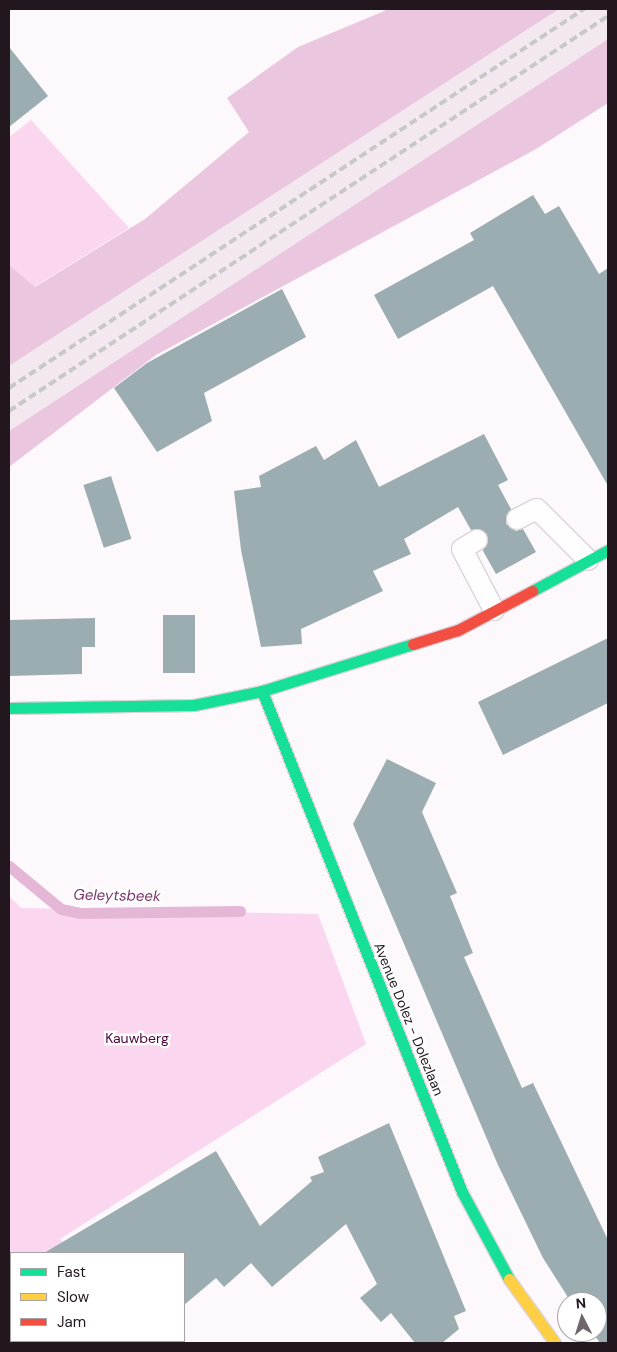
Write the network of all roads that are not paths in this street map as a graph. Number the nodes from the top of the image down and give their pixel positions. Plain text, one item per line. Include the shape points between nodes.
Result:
1 (517, 519) dead end
2 (477, 540) dead end
3 (608, 550) edge
4 (608, 558) edge
5 (588, 560) junction
6 (494, 610) junction
7 (262, 691) junction
8 (9, 708) edge
9 (555, 1343) edge

1 - 5 lane via 537,509
2 - 6 lane via 462,548
3 - 5 street
4 - 5 street
5 - 6 street
6 - 7 street via 458,630
7 - 8 street via 194,705
7 - 9 street, Avenue Dolez - Dolezlaan via 462,1192 514,1289

